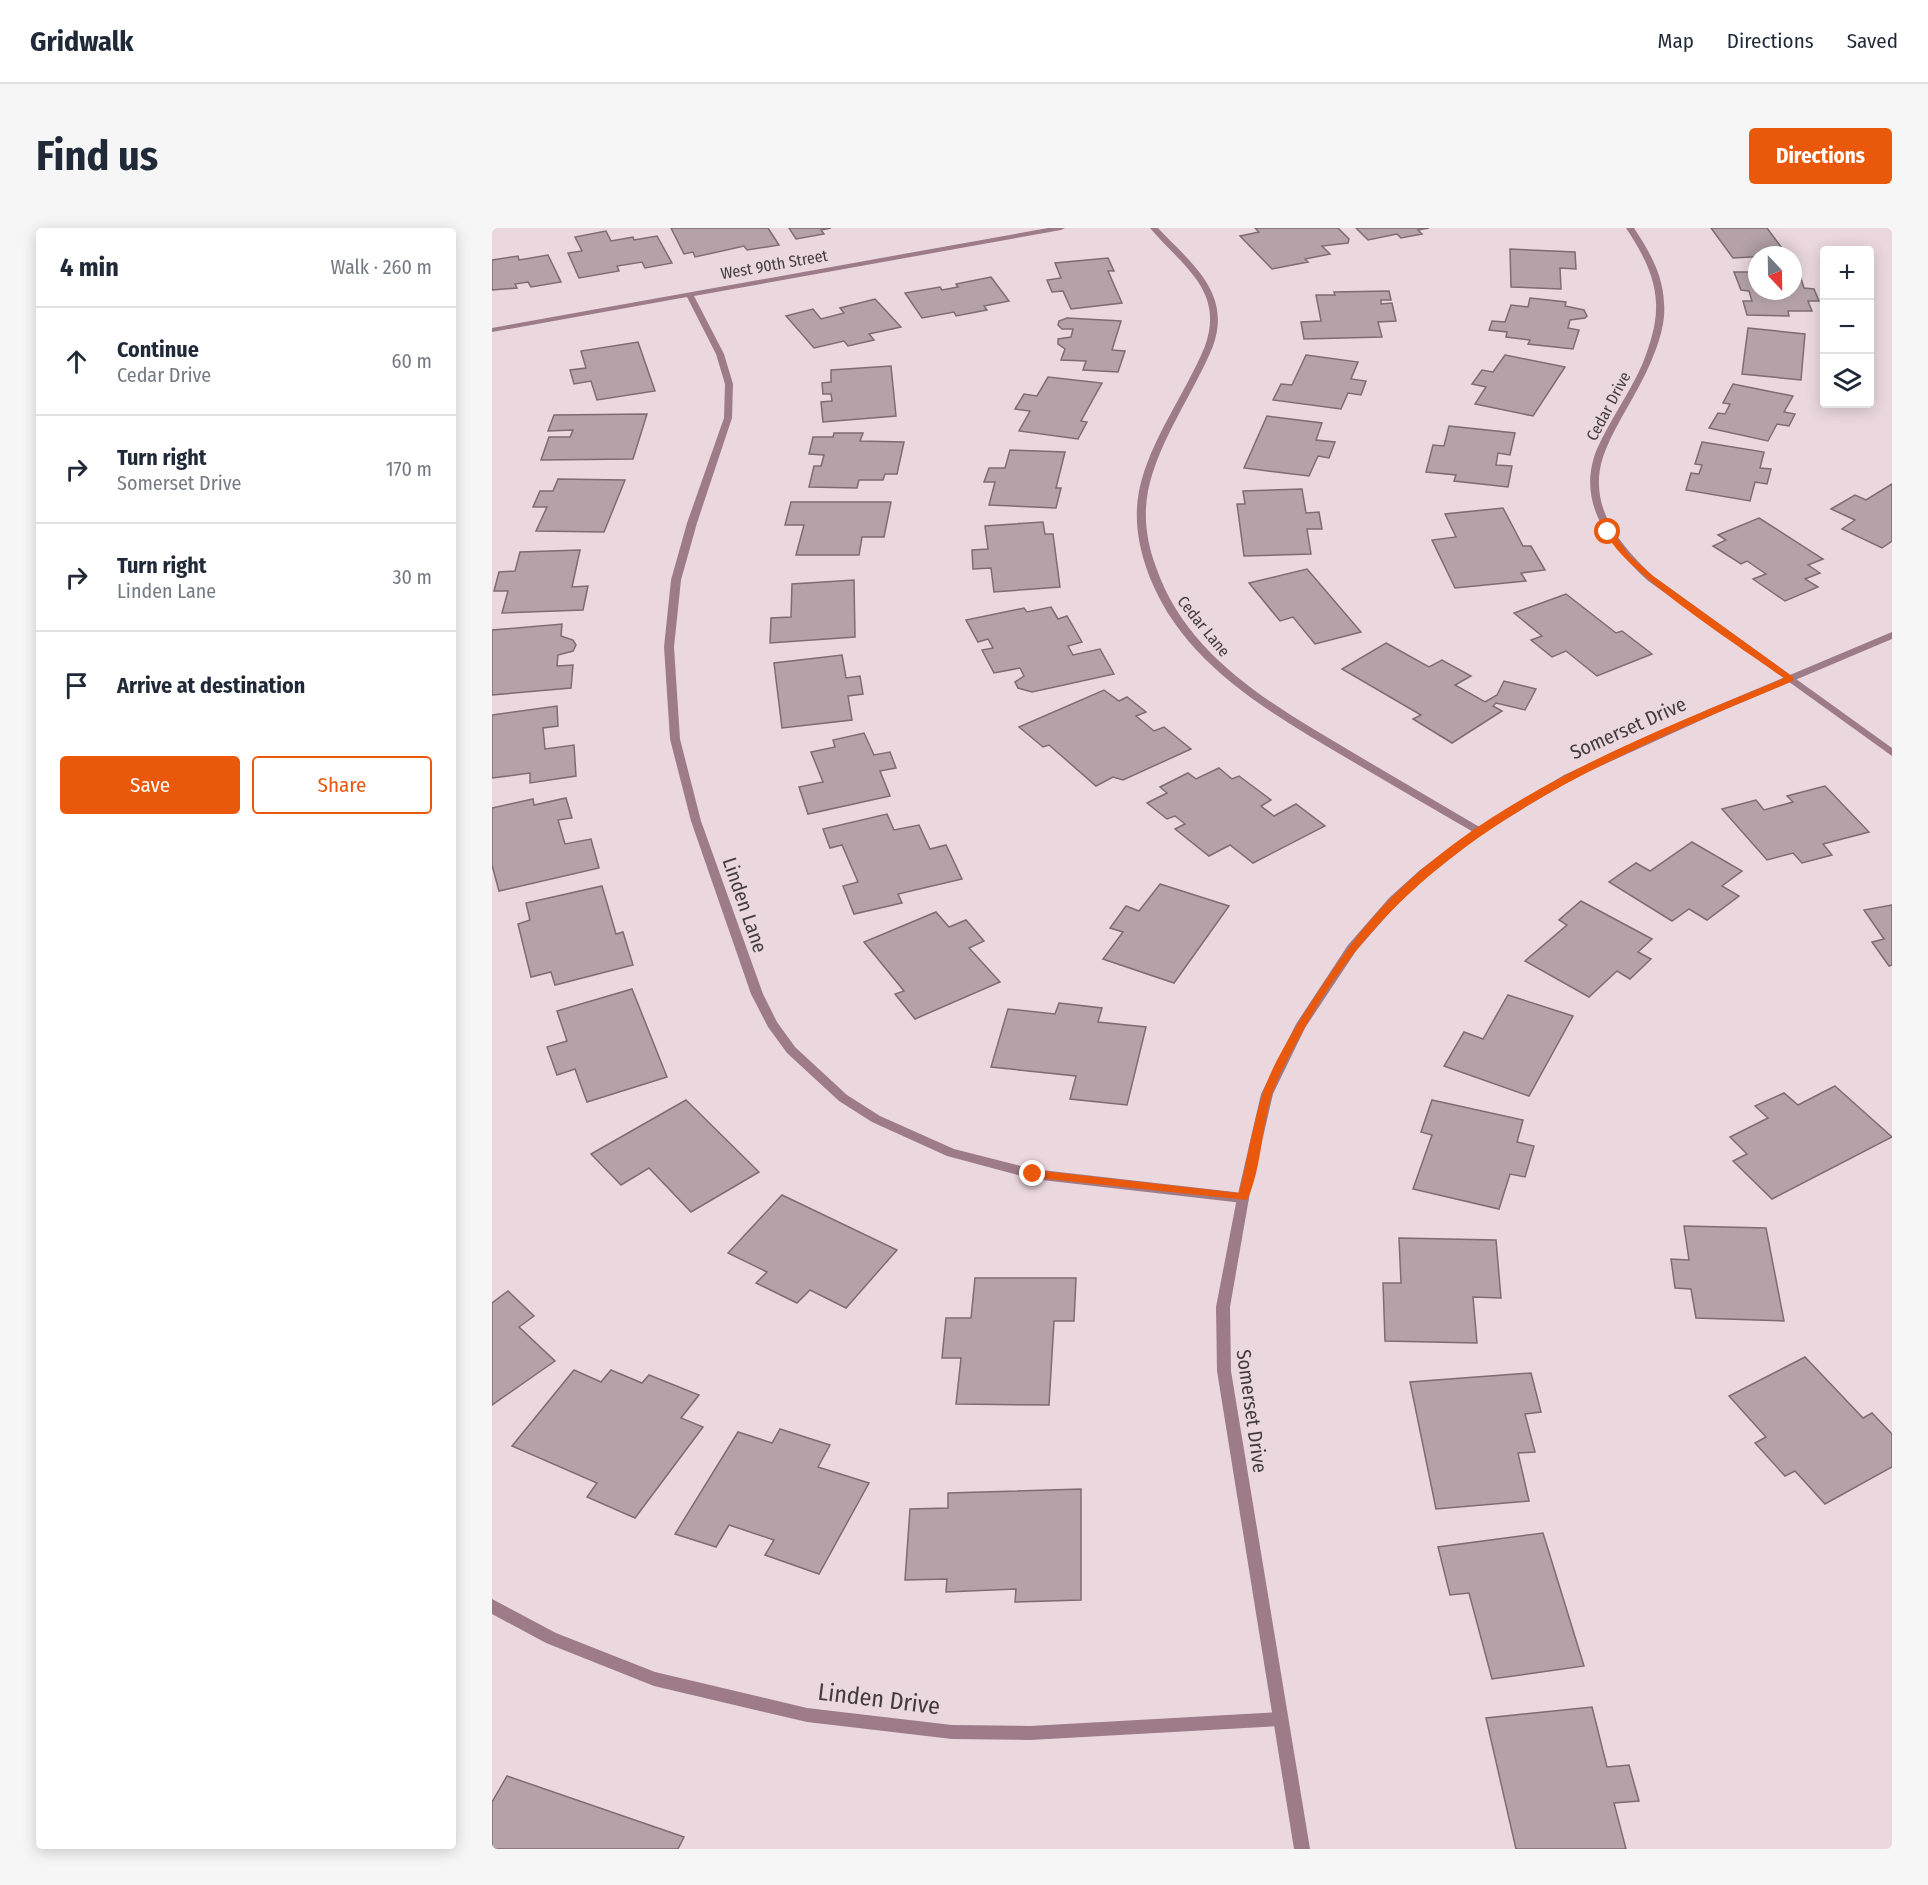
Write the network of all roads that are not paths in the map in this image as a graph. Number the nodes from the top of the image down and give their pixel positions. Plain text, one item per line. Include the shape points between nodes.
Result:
1 (1061, 228) edge
2 (1154, 228) edge
3 (1630, 228) edge
4 (689, 294) junction
5 (492, 330) edge
6 (1892, 635) edge
7 (1790, 679) junction
8 (1892, 753) edge
9 (1479, 831) junction
10 (1244, 1198) junction
11 (492, 1606) edge
12 (1280, 1719) junction
13 (1302, 1849) edge

1 - 4 street, West 90th Street
2 - 9 street, Cedar Lane via 1204,285 1215,309 1207,352 1158,450 1144,492 1147,558 1166,602 1221,670 1267,707
3 - 7 street, Cedar Drive via 1656,276 1661,313 1649,361 1596,466 1594,482 1600,515 1628,558 1650,578
4 - 5 street, West 90th Street
4 - 10 street, Linden Lane via 720,354 729,395 728,418 676,580 669,646 675,739 696,821 757,993 772,1024 791,1050 843,1098 894,1128 951,1153 1033,1174
6 - 7 street, Somerset Drive
7 - 8 street, Cedar Drive
7 - 9 street, Somerset Drive via 1568,777
9 - 10 street, Somerset Drive via 1393,901 1352,948 1300,1027 1267,1094
10 - 12 street, Somerset Drive via 1223,1307 1224,1371
11 - 12 street, Linden Drive via 550,1638 654,1678 807,1715 952,1732 1030,1733
12 - 13 street, Somerset Drive

